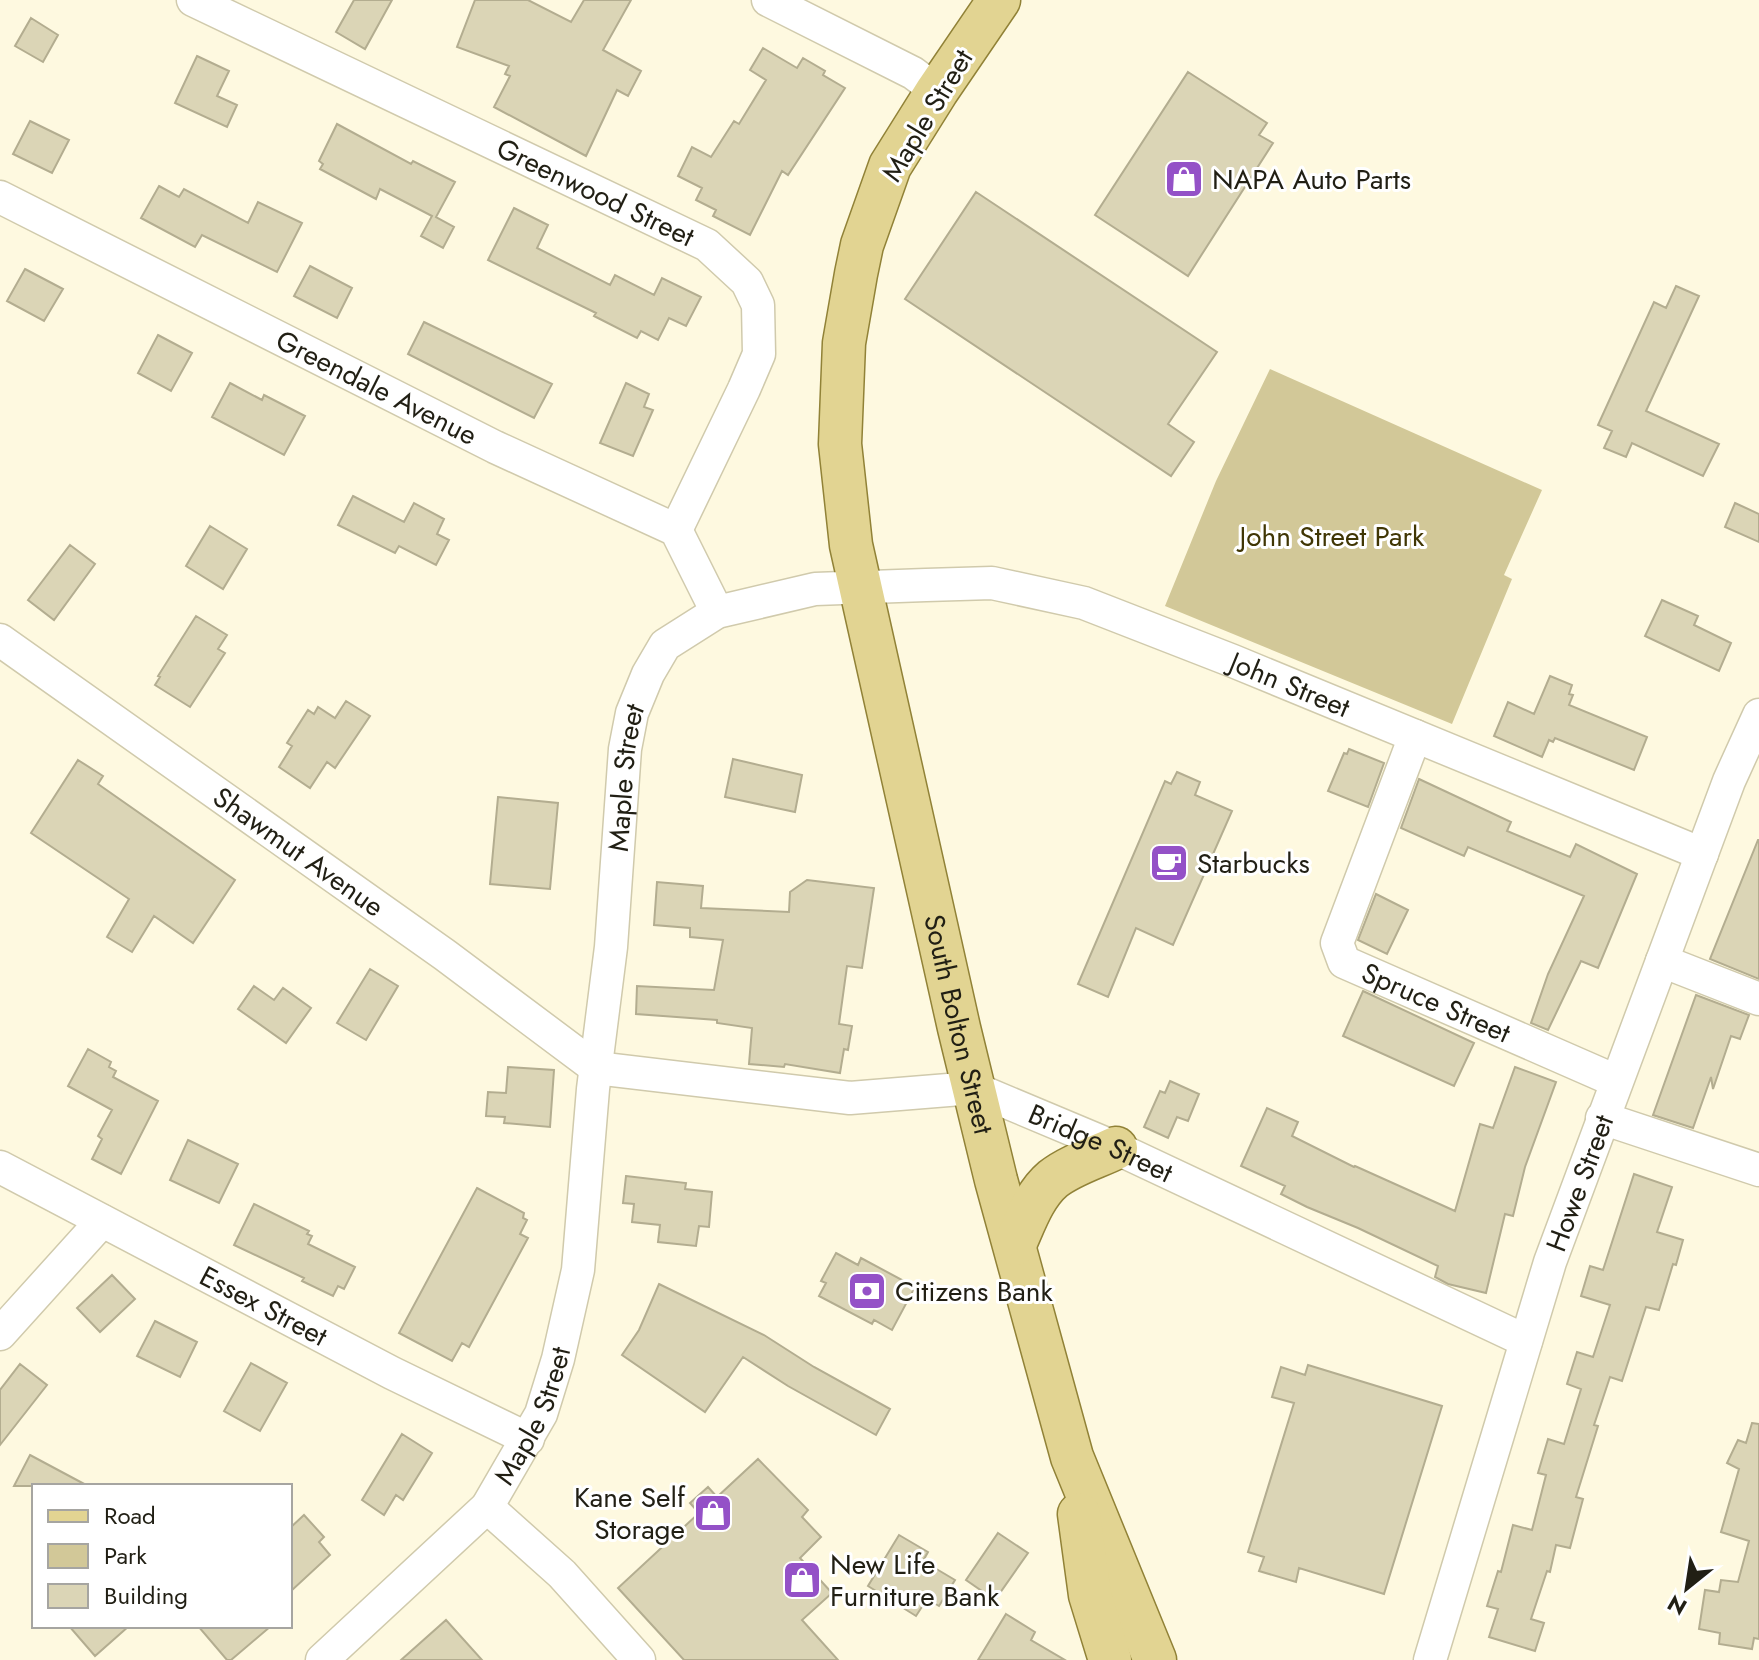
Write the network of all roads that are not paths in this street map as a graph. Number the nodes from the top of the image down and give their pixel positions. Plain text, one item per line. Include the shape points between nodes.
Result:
1 (193, 0) edge
2 (768, 0) edge
3 (999, 0) edge
4 (937, 91) junction
5 (0, 197) edge
6 (676, 530) junction
7 (861, 587) junction
8 (717, 612) junction
9 (0, 640) edge
10 (1759, 715) edge
11 (1415, 736) junction
12 (1702, 854) junction
13 (1662, 961) junction
14 (1759, 999) edge
15 (596, 1068) junction
16 (1616, 1081) junction
17 (973, 1088) junction
18 (1602, 1118) junction
19 (1116, 1148) junction
20 (0, 1167) edge
21 (1759, 1170) edge
22 (102, 1221) junction
23 (1015, 1244) junction
24 (0, 1334) edge
25 (1526, 1341) junction
26 (528, 1439) junction
27 (1072, 1457) junction
28 (487, 1507) junction
29 (322, 1660) edge
30 (639, 1660) edge
31 (1110, 1660) edge
32 (1155, 1660) edge
33 (1430, 1660) edge

1 - 6 street, Greenwood Street via 707,245 747,282 758,305 759,354
2 - 4 street via 913,73
3 - 4 main road, Maple Street
4 - 7 main road, Maple Street via 890,166 862,245 844,343 840,444
5 - 6 street, Greendale Avenue via 495,447
6 - 8 street
7 - 8 street, Maple Street via 815,589
7 - 11 street, John Street via 992,583 1084,603
7 - 17 main road, South Bolton Street
8 - 15 street, Maple Street via 665,645 632,713
9 - 15 street, Shawmut Avenue
10 - 12 street, Howe Street
11 - 12 street, John Street
11 - 16 street, Spruce Street via 1337,943 1344,962
12 - 13 street, Howe Street
13 - 14 street
13 - 16 street, Howe Street
15 - 17 street, Bridge Street via 850,1098
15 - 26 street, Maple Street via 578,1270 558,1359
16 - 18 street, Howe Street
17 - 19 street, Bridge Street
17 - 23 main road, South Bolton Street
18 - 21 street
18 - 25 street, Howe Street
19 - 23 main road via 1051,1180
19 - 25 street, Bridge Street
20 - 22 street, Essex Street
22 - 24 street
22 - 26 street, Essex Street
23 - 27 main road, South Bolton Street
25 - 33 street, Howe Street
26 - 28 street, Maple Street
27 - 31 main road, South Bolton Street via 1090,1595
27 - 32 main road, South Bolton Street
28 - 29 street, Maple Street
28 - 30 street via 562,1574

